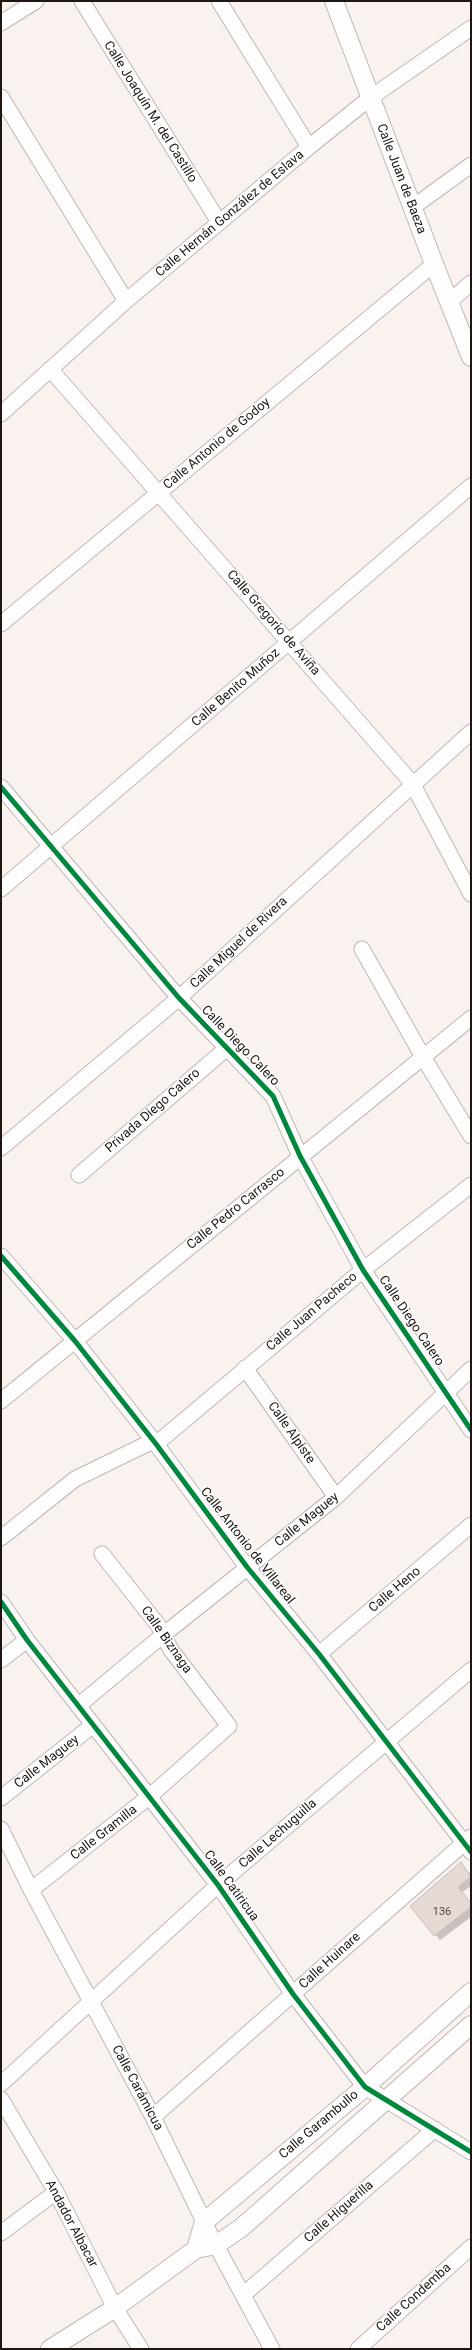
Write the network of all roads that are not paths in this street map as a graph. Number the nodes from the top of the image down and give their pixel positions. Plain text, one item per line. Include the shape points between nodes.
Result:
1 (36, 1) edge
2 (82, 1) edge
3 (219, 1) edge
4 (334, 1) edge
5 (1, 23) edge
6 (471, 28) edge
7 (1, 97) edge
8 (370, 98) junction
9 (309, 147) junction
10 (471, 165) edge
11 (413, 208) junction
12 (219, 222) junction
13 (434, 264) junction
14 (471, 284) edge
15 (126, 301) junction
16 (449, 302) junction
17 (471, 357) edge
18 (50, 369) junction
19 (1, 414) edge
20 (471, 486) edge
21 (159, 492) junction
22 (1, 624) edge
23 (290, 641) junction
24 (471, 732) edge
25 (412, 783) junction
26 (1, 787) edge
27 (51, 847) junction
28 (1, 889) edge
29 (471, 894) edge
30 (362, 949) dead end
31 (179, 998) junction
32 (471, 1018) edge
33 (227, 1048) junction
34 (423, 1057) junction
35 (471, 1136) edge
36 (1, 1148) edge
37 (300, 1156) junction
38 (79, 1174) dead end
39 (471, 1185) edge
40 (1, 1256) edge
41 (362, 1270) junction
42 (75, 1341) junction
43 (245, 1368) junction
44 (471, 1369) edge
45 (446, 1392) junction
46 (1, 1401) edge
47 (471, 1430) edge
48 (154, 1442) junction
49 (336, 1497) junction
50 (471, 1525) edge
51 (1, 1538) edge
52 (102, 1554) dead end
53 (247, 1567) junction
54 (1, 1602) edge
55 (163, 1635) junction
56 (27, 1640) junction
57 (319, 1654) junction
58 (1, 1660) edge
59 (471, 1670) edge
60 (78, 1706) junction
61 (93, 1725) junction
62 (229, 1726) joint
63 (385, 1742) junction
64 (150, 1796) junction
65 (1, 1798) edge
66 (1, 1828) edge
67 (469, 1844) edge
68 (218, 1885) junction
69 (31, 1890) junction
70 (471, 1992) edge
71 (293, 1994) junction
72 (92, 2003) junction
73 (471, 2025) edge
74 (1, 2084) edge
75 (365, 2087) junction
76 (1, 2099) edge
77 (385, 2100) junction
78 (153, 2116) junction
79 (435, 2129) junction
80 (471, 2152) edge
81 (56, 2192) junction
82 (204, 2222) junction
83 (1, 2233) edge
84 (216, 2245) junction
85 (471, 2248) edge
86 (196, 2249) junction
87 (243, 2295) junction
88 (115, 2308) junction
89 (50, 2349) edge
90 (141, 2349) edge
91 (272, 2349) edge
92 (358, 2349) edge

1 - 5 street
2 - 12 street, Calle Joaquín M. del Castillo
3 - 9 street
4 - 8 street, Calle Juan de Baeza
6 - 8 street, Calle Hernán González de Eslava
7 - 15 street
8 - 9 street, Calle Hernán González de Eslava
8 - 11 street, Calle Juan de Baeza
9 - 12 street, Calle Hernán González de Eslava
10 - 11 street
11 - 13 street, Calle Juan de Baeza
12 - 15 street, Calle Hernán González de Eslava
13 - 16 street, Calle Juan de Baeza
13 - 21 street, Calle Antonio de Godoy
14 - 16 street
15 - 18 street, Calle Hernán González de Eslava
16 - 17 street, Calle Juan de Baeza
18 - 19 street, Calle Hernán González de Eslava
18 - 21 street, Calle Gregorio de Aviña
20 - 23 street, Calle Benito Muñoz
21 - 22 street, Calle Antonio de Godoy
21 - 23 street, Calle Gregorio de Aviña
23 - 25 street, Calle Gregorio de Aviña
23 - 27 street, Calle Benito Muñoz
24 - 25 street, Calle Miguel de Rivera
25 - 29 street, Calle Gregorio de Aviña
25 - 31 street, Calle Miguel de Rivera
26 - 27 street, Calle Diego Calero
27 - 28 street, Calle Benito Muñoz
27 - 31 street, Calle Diego Calero
30 - 34 street
31 - 33 street, Calle Diego Calero
31 - 36 street, Calle Miguel de Rivera
32 - 34 street, Calle Pedro Carrasco
33 - 37 street, Calle Diego Calero via 273,1096
33 - 38 street, Privada Diego Calero
34 - 35 street
34 - 37 street, Calle Pedro Carrasco
37 - 41 street, Calle Diego Calero
37 - 42 street, Calle Pedro Carrasco
39 - 41 street, Calle Juan Pacheco
40 - 42 street, Calle Antonio de Villareal
41 - 43 street, Calle Juan Pacheco
41 - 45 street, Calle Diego Calero
42 - 46 street, Calle Pedro Carrasco
42 - 48 street, Calle Antonio de Villareal
43 - 48 street, Calle Juan Pacheco
43 - 49 street, Calle Alpiste
44 - 45 street, Calle Maguey
45 - 47 street, Calle Diego Calero
45 - 49 street, Calle Maguey
48 - 51 street, Calle Juan Pacheco via 75,1479
48 - 53 street, Calle Antonio de Villareal
49 - 53 street, Calle Maguey
50 - 57 street, Calle Heno
52 - 55 street, Calle Biznaga via 158,1625
53 - 55 street, Calle Maguey
53 - 57 street, Calle Antonio de Villareal
54 - 56 street, Calle Catiricua
55 - 60 street, Calle Maguey
55 - 62 street, Calle Biznaga via 171,1650
56 - 58 street
56 - 60 street, Calle Catiricua
57 - 63 street, Calle Antonio de Villareal
59 - 63 street, Calle Lechuguilla
60 - 61 street, Calle Catiricua
61 - 64 street, Calle Catiricua
61 - 65 street, Calle Maguey
62 - 64 street, Calle Gramilla
63 - 67 street, Calle Antonio de Villareal
63 - 68 street, Calle Lechuguilla
64 - 68 street, Calle Catiricua
64 - 69 street, Calle Gramilla
66 - 69 street, Calle Carámicua
67 - 71 street, Calle Huinare
68 - 71 street, Calle Catiricua
68 - 72 street, Calle Lechuguilla
69 - 72 street, Calle Carámicua
70 - 75 street, Calle Garambullo
71 - 75 street, Calle Catiricua
71 - 78 street, Calle Huinare
72 - 74 street, Calle Lechuguilla
72 - 78 street, Calle Carámicua
73 - 77 street, Calle Garambullo
75 - 77 street, Calle Catiricua
75 - 82 street, Calle Garambullo
76 - 81 street, Andador Albacar
77 - 79 street, Calle Catiricua
77 - 84 street, Calle Garambullo via 241,2228
78 - 82 street, Calle Carámicua
79 - 80 street, Calle Catiricua
79 - 87 street, Calle Higuerilla
81 - 83 street
81 - 88 street, Andador Albacar
82 - 84 street, Calle Carámicua
82 - 86 street
84 - 86 street, Calle Garambullo
84 - 87 street, Calle Carámicua
85 - 92 street, Calle Condemba
86 - 88 street, Calle Garambullo
87 - 91 street, Calle Carámicua
88 - 89 street, Calle Garambullo
88 - 90 street, Andador Albacar

